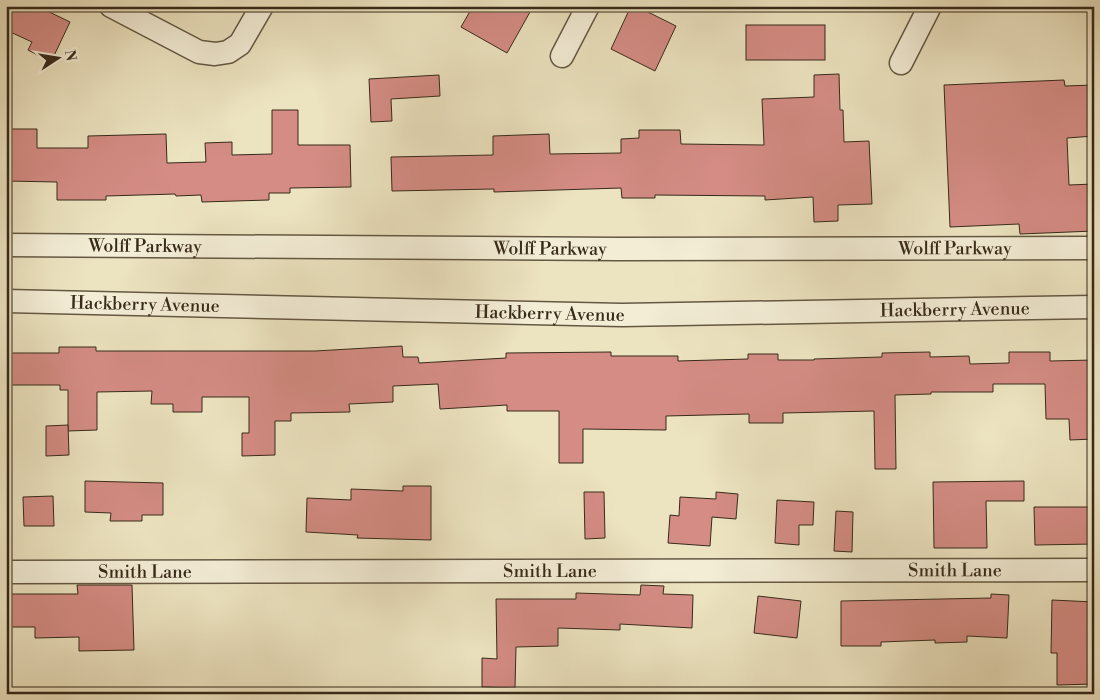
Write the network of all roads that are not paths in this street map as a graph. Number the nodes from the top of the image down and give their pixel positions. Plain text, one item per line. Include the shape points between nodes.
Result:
1 (111, 6) edge
2 (262, 6) edge
3 (588, 6) edge
4 (930, 6) edge
5 (562, 56) dead end
6 (901, 63) dead end
7 (6, 245) edge
8 (1094, 248) edge
9 (6, 301) edge
10 (1094, 307) edge
11 (1094, 570) edge
12 (6, 572) edge

1 - 2 street via 199,52 215,54 228,52 240,44
3 - 5 street
4 - 6 street
7 - 8 street, Wolff Parkway
9 - 10 street, Hackberry Avenue via 622,315
11 - 12 street, Smith Lane

